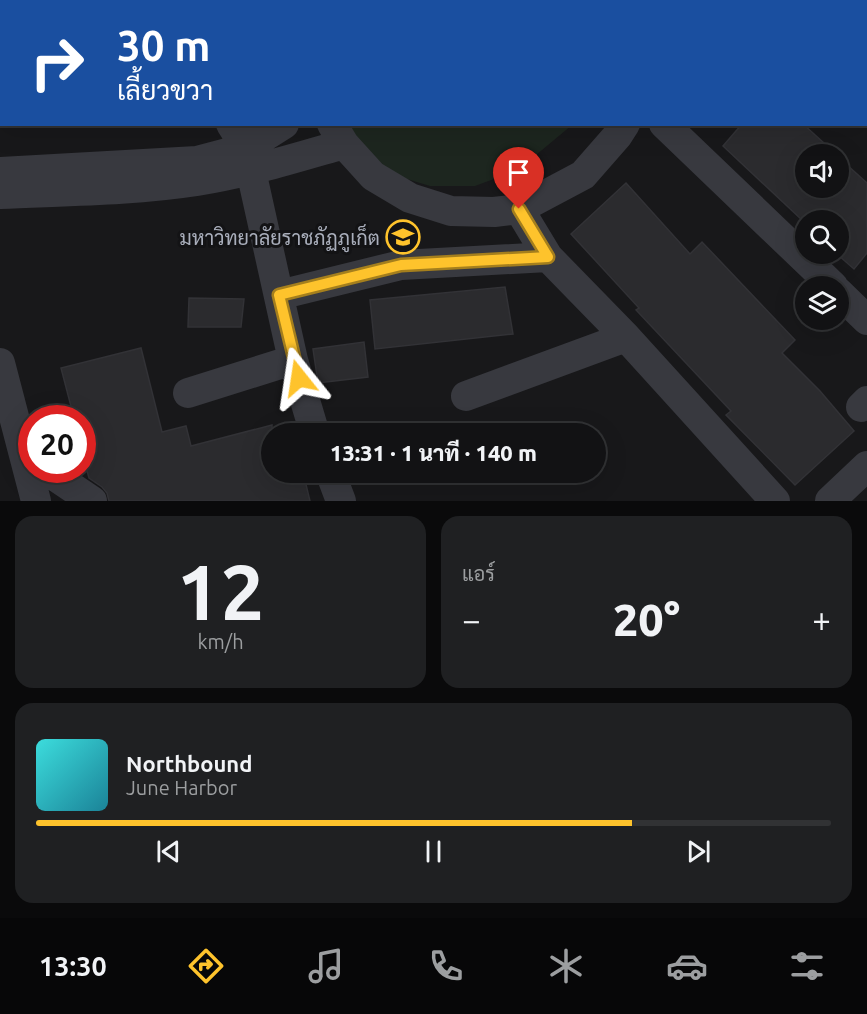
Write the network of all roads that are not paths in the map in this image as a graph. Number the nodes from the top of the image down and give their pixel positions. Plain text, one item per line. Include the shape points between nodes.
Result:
1 (280, 126) edge
2 (624, 126) edge
3 (673, 127) edge
4 (338, 134) edge
5 (243, 147) edge
6 (0, 172) edge
7 (0, 194) edge
8 (519, 209) junction
9 (548, 257) junction
10 (823, 276) edge
11 (279, 295) junction
12 (849, 303) edge
13 (867, 320) edge
14 (626, 337) junction
15 (293, 360) junction
16 (0, 363) edge
17 (188, 393) dead end
18 (466, 396) dead end
19 (18, 415) edge
20 (312, 423) edge
21 (867, 466) edge
22 (35, 483) edge
23 (66, 483) edge
24 (334, 483) edge
25 (36, 501) edge
26 (92, 501) edge
27 (341, 501) edge
28 (775, 501) edge
29 (830, 501) edge

1 - 5 lane
2 - 8 lane via 583,175
3 - 10 lane
4 - 5 lane
4 - 8 lane via 373,176 410,198 451,211
5 - 6 lane via 197,161
5 - 7 lane via 197,181 141,188
5 - 11 lane
8 - 9 lane
9 - 11 lane via 401,265
9 - 14 lane
11 - 15 lane
12 - 13 lane
14 - 18 lane
14 - 28 lane
15 - 17 lane
15 - 20 lane
16 - 19 lane
21 - 29 lane
22 - 25 lane
23 - 26 lane
24 - 27 lane

